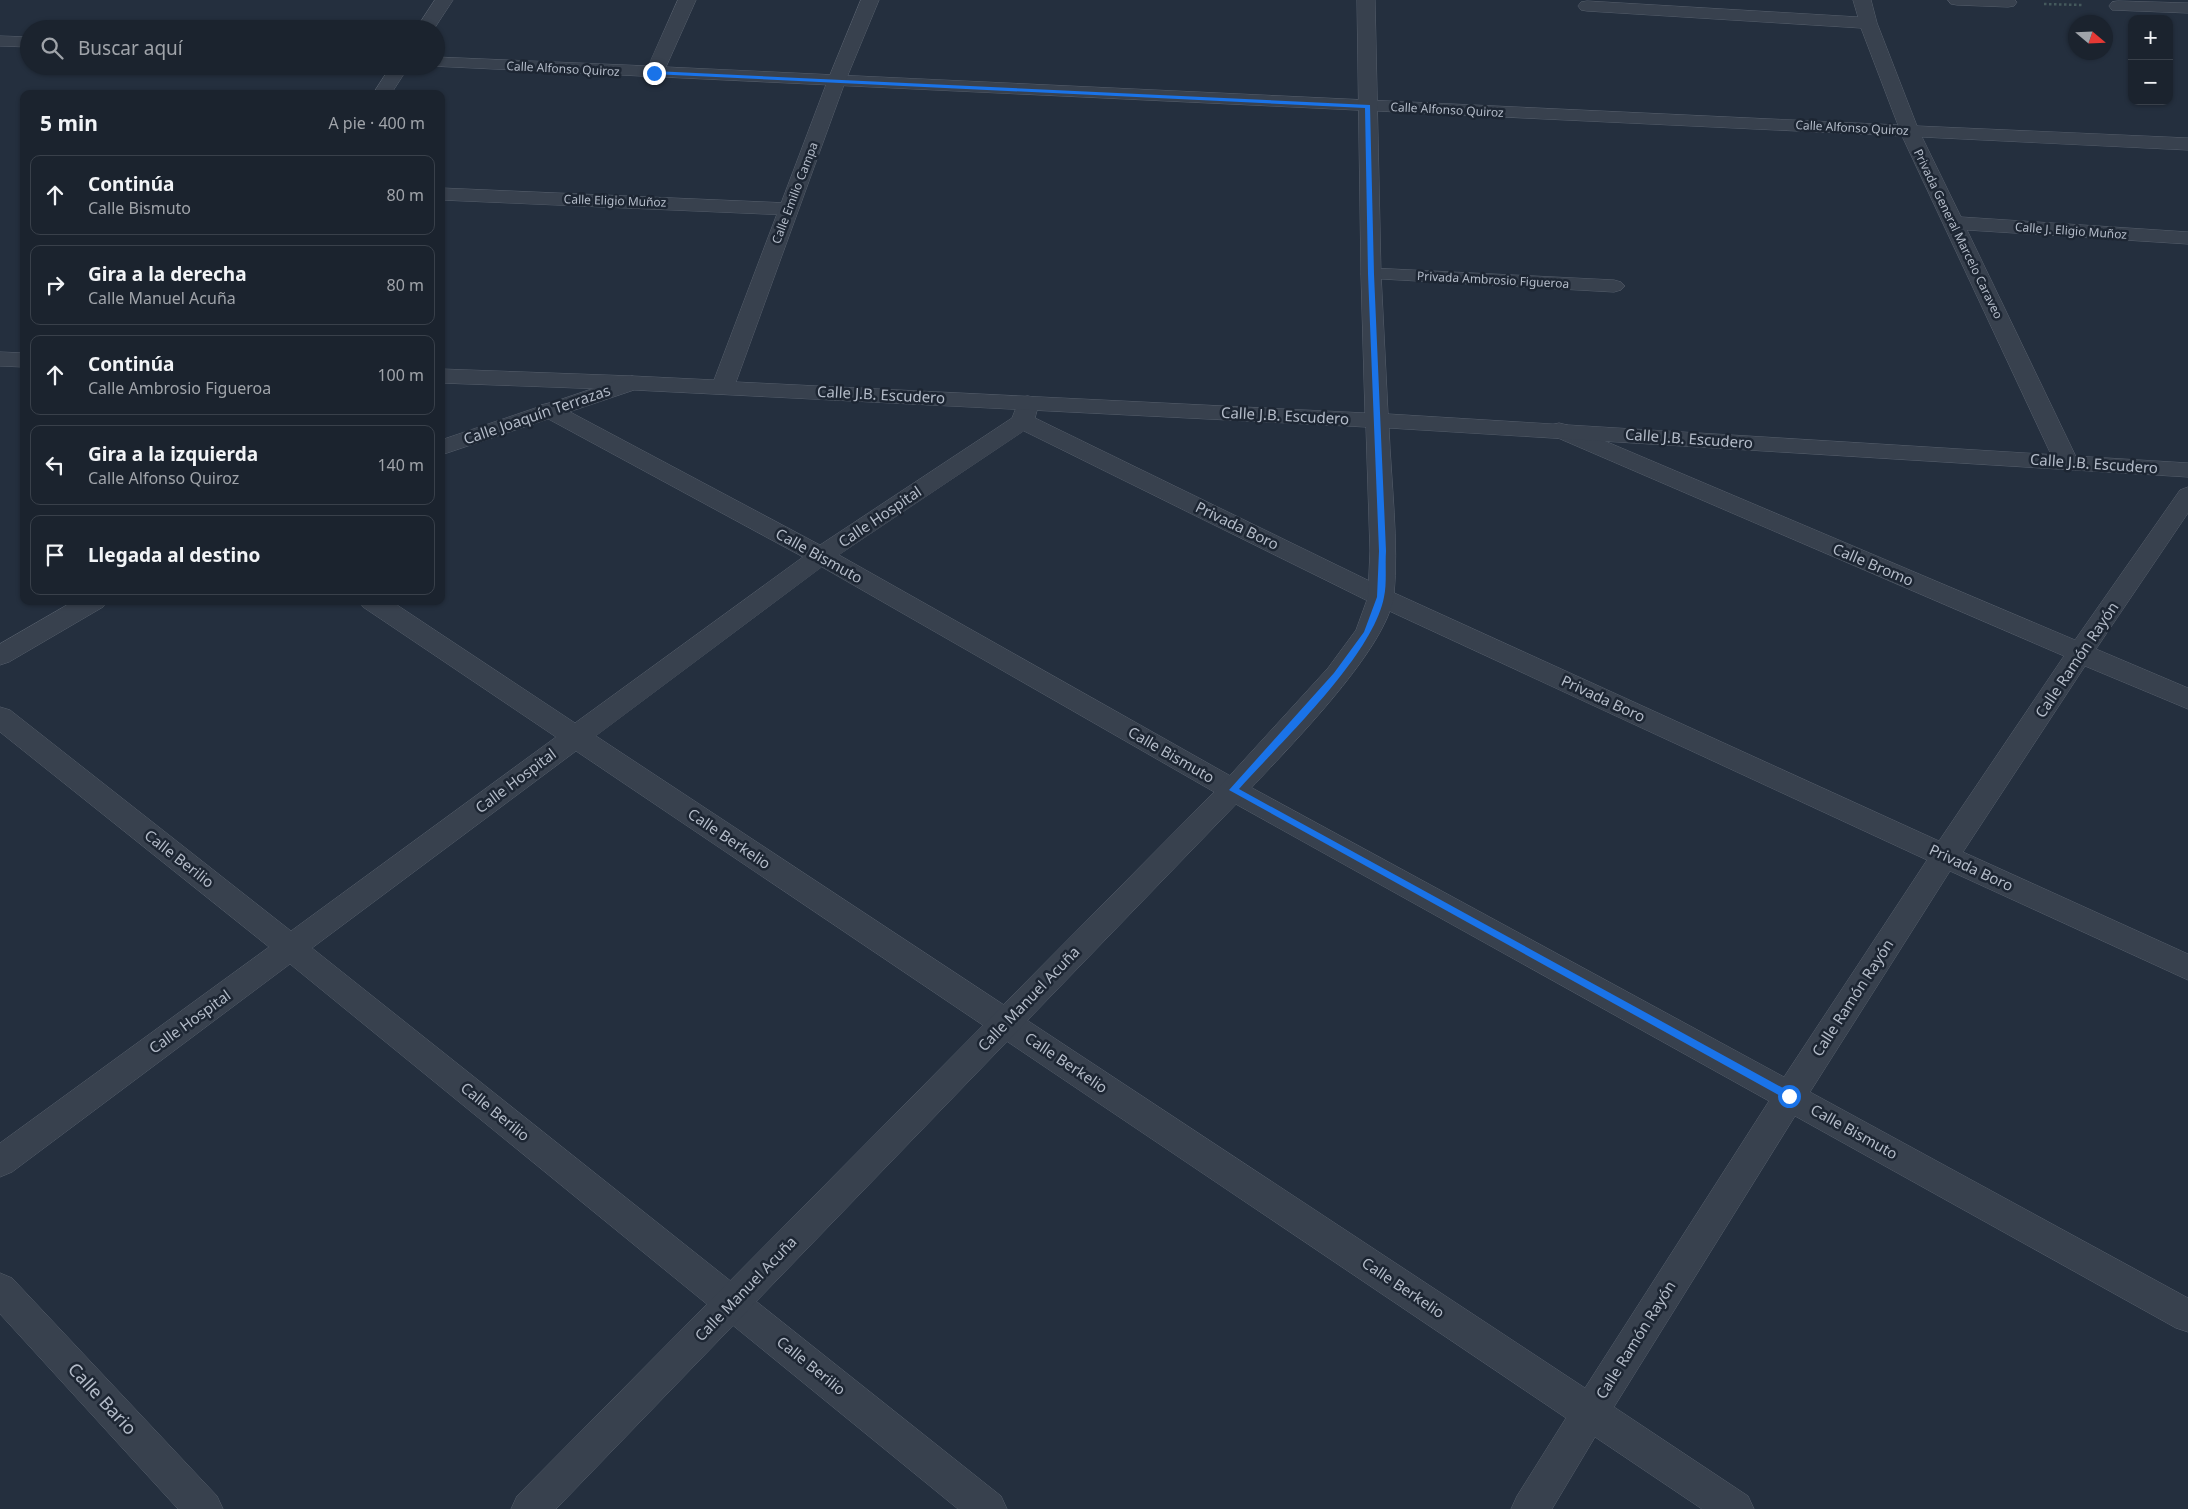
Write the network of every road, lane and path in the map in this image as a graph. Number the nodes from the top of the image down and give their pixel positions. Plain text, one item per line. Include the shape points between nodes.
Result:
1 (444, 0) edge
2 (687, 0) edge
3 (870, 0) edge
4 (1366, 0) edge
5 (1862, 0) edge
6 (1957, 0) edge
7 (2008, 2) joint
8 (1587, 6) dead end
9 (2118, 6) joint
10 (2188, 8) edge
11 (431, 20) edge
12 (1868, 23) junction
13 (0, 41) edge
14 (20, 42) edge
15 (445, 62) edge
16 (654, 73) junction
17 (394, 75) edge
18 (836, 82) junction
19 (385, 90) edge
20 (1368, 106) junction
21 (1909, 130) junction
22 (2188, 144) edge
23 (445, 194) edge
24 (788, 208) junction
25 (1954, 223) junction
26 (2188, 238) edge
27 (1371, 274) junction
28 (1614, 286) dead end
29 (445, 376) edge
30 (632, 384) junction
31 (723, 387) junction
32 (549, 410) junction
33 (1026, 411) junction
34 (1377, 421) junction
35 (1558, 430) junction
36 (445, 447) edge
37 (2067, 462) junction
38 (2188, 470) edge
39 (2185, 503) edge
40 (821, 556) junction
41 (1380, 597) junction
42 (87, 605) edge
43 (378, 605) edge
44 (2081, 654) junction
45 (0, 656) edge
46 (2188, 699) edge
47 (0, 717) edge
48 (576, 736) junction
49 (1233, 790) junction
50 (1945, 857) junction
51 (291, 948) junction
52 (2188, 968) edge
53 (1006, 1023) junction
54 (1789, 1096) junction
55 (0, 1162) edge
56 (0, 1289) edge
57 (733, 1303) junction
58 (2188, 1316) edge
59 (1590, 1412) junction
60 (204, 1509) edge
61 (530, 1509) edge
62 (988, 1509) edge
63 (1530, 1509) edge
64 (1735, 1509) edge

1 - 11 street
2 - 16 street
3 - 18 street, Calle Emilio Campa
4 - 20 street, Calle Manuel Acuña
5 - 12 street, Privada General Marcelo Caraveo
6 - 7 street
7 - 9 path
8 - 12 street
9 - 10 street
12 - 21 street, Privada General Marcelo Caraveo
13 - 14 street
15 - 16 street, Calle Alfonso Quiroz
16 - 18 street, Calle Alfonso Quiroz
17 - 19 street
18 - 20 street, Calle Alfonso Quiroz
18 - 24 street, Calle Emilio Campa
20 - 21 street, Calle Alfonso Quiroz
20 - 27 street, Calle Manuel Acuña
21 - 22 street, Calle Alfonso Quiroz
21 - 25 street, Privada General Marcelo Caraveo
23 - 24 street, Calle Eligio Muñoz
24 - 31 street, Calle Emilio Campa
25 - 26 street, Calle J. Eligio Muñoz
25 - 37 street, Privada General Marcelo Caraveo
27 - 28 street, Privada Ambrosio Figueroa
27 - 34 street, Calle Manuel Acuña
29 - 30 street, Calle J.B. Escudero
30 - 31 street, Calle J.B. Escudero
30 - 32 street, Calle Joaquín Terrazas
31 - 33 street, Calle J.B. Escudero
32 - 36 street, Calle Joaquín Terrazas
32 - 40 street, Calle Bismuto
33 - 34 street, Calle J.B. Escudero
33 - 40 street, Calle Hospital
33 - 41 street, Privada Boro
34 - 35 street, Calle J.B. Escudero
34 - 41 street, Calle Manuel Acuña via 1382,551
35 - 37 street, Calle J.B. Escudero
35 - 44 street, Calle Bromo
37 - 38 street, Calle J.B. Escudero
39 - 44 street, Calle Ramón Rayón
40 - 48 street, Calle Hospital
40 - 49 street, Calle Bismuto
41 - 49 street, Calle Manuel Acuña via 1368,632 1337,675
41 - 50 street, Privada Boro
42 - 45 street
43 - 48 street, Calle Berkelio
44 - 46 street, Calle Bromo
44 - 50 street, Calle Ramón Rayón
47 - 51 street, Calle Berilio
48 - 51 street, Calle Hospital
48 - 53 street, Calle Berkelio
49 - 53 street, Calle Manuel Acuña
49 - 54 street, Calle Bismuto
50 - 52 street, Privada Boro
50 - 54 street, Calle Ramón Rayón
51 - 55 street, Calle Hospital
51 - 57 street, Calle Berilio
53 - 57 street, Calle Manuel Acuña
53 - 59 street, Calle Berkelio
54 - 58 street, Calle Bismuto
54 - 59 street, Calle Ramón Rayón
56 - 60 street, Calle Bario
57 - 61 street, Calle Manuel Acuña
57 - 62 street, Calle Berilio
59 - 63 street, Calle Ramón Rayón
59 - 64 street, Calle Berkelio

